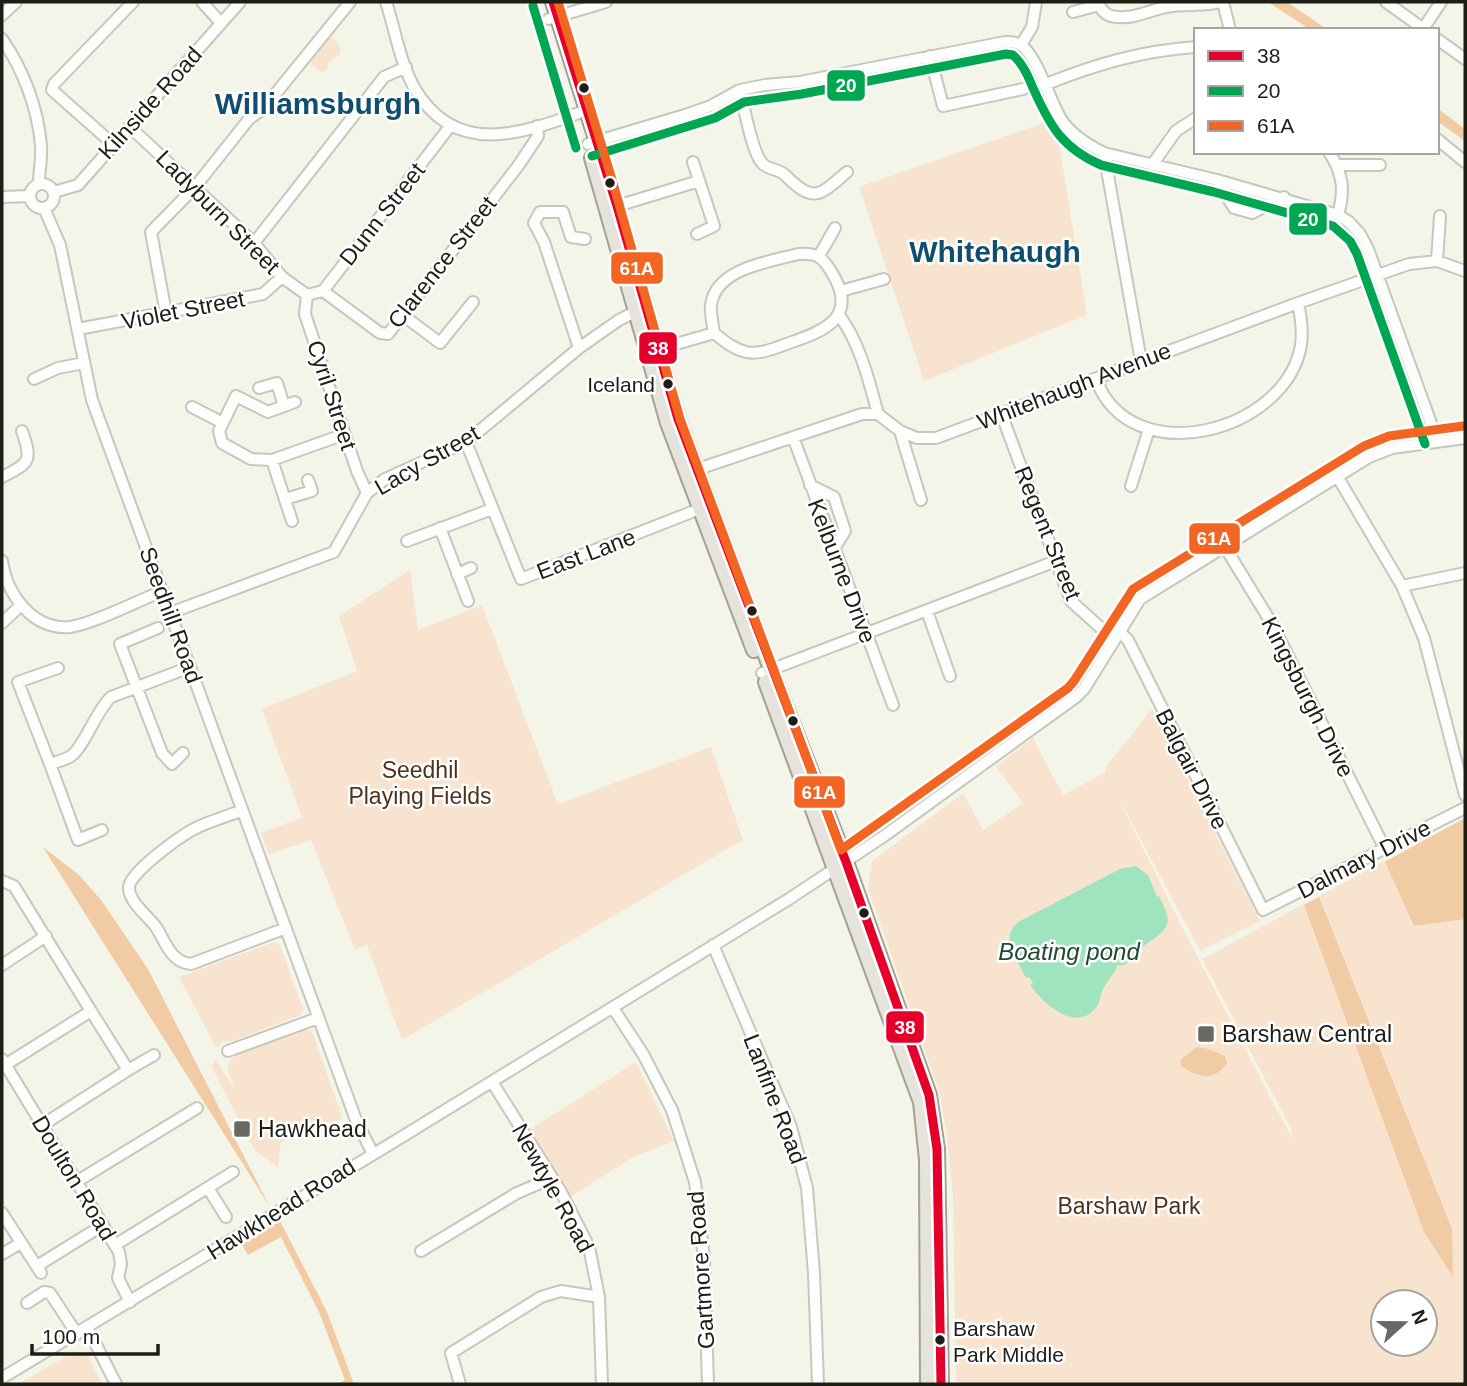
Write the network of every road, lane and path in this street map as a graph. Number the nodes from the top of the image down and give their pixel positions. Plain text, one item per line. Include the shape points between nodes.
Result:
1 (16, 2) edge
2 (133, 2) edge
3 (202, 2) edge
4 (240, 2) edge
5 (350, 2) edge
6 (386, 2) edge
7 (545, 2) edge
8 (553, 2) edge
9 (606, 2) edge
10 (1036, 2) edge
11 (1222, 2) edge
12 (1386, 2) edge
13 (1441, 2) edge
14 (1098, 3) edge
15 (1167, 4) edge
16 (575, 6) edge
17 (1073, 12) dead end
18 (2, 15) edge
19 (553, 18) junction
20 (221, 23) junction
21 (1229, 28) edge
22 (1423, 28) edge
23 (1425, 28) edge
24 (2, 39) edge
25 (1439, 40) edge
26 (1021, 46) junction
27 (1194, 47) edge
28 (930, 56) junction
29 (1465, 59) edge
30 (406, 68) junction
31 (1044, 85) junction
32 (1023, 89) dead end
33 (740, 90) junction
34 (583, 111) junction
35 (1194, 119) edge
36 (451, 125) junction
37 (537, 126) junction
38 (130, 127) junction
39 (1439, 141) edge
40 (593, 143) junction
41 (113, 144) junction
42 (1104, 153) junction
43 (1330, 154) edge
44 (693, 162) dead end
45 (1465, 162) edge
46 (1380, 164) dead end
47 (1153, 165) junction
48 (1338, 165) junction
49 (847, 172) dead end
50 (1465, 173) edge
51 (1217, 180) junction
52 (699, 181) junction
53 (39, 184) junction
54 (195, 187) junction
55 (54, 192) junction
56 (30, 196) junction
57 (2, 197) edge
58 (1284, 197) junction
59 (617, 206) junction
60 (44, 208) junction
61 (1338, 215) junction
62 (1440, 216) dead end
63 (835, 229) dead end
64 (697, 234) dead end
65 (585, 239) dead end
66 (254, 243) junction
67 (819, 256) junction
68 (1437, 261) junction
69 (1465, 271) edge
70 (1378, 274) junction
71 (282, 277) junction
72 (884, 279) dead end
73 (323, 290) junction
74 (841, 291) junction
75 (307, 295) junction
76 (473, 303) dead end
77 (1298, 303) junction
78 (641, 308) junction
79 (166, 313) junction
80 (839, 315) junction
81 (404, 316) junction
82 (78, 329) junction
83 (714, 333) junction
84 (579, 348) junction
85 (653, 350) junction
86 (1141, 361) junction
87 (84, 363) junction
88 (34, 379) dead end
89 (1096, 379) junction
90 (259, 388) dead end
91 (192, 407) dead end
92 (1001, 413) junction
93 (878, 414) junction
94 (223, 423) junction
95 (1149, 429) junction
96 (22, 431) dead end
97 (900, 431) junction
98 (345, 434) junction
99 (793, 437) junction
100 (1465, 438) edge
101 (1437, 440) junction
102 (466, 442) junction
103 (27, 460) junction
104 (272, 460) junction
105 (39, 464) dead end
106 (691, 471) junction
107 (1337, 476) junction
108 (2, 477) edge
109 (308, 480) dead end
110 (810, 485) junction
111 (1130, 486) dead end
112 (367, 493) junction
113 (285, 499) junction
114 (921, 500) dead end
115 (704, 507) junction
116 (492, 509) junction
117 (292, 521) dead end
118 (440, 528) junction
119 (407, 541) dead end
120 (1225, 547) junction
121 (833, 550) junction
122 (2, 561) edge
123 (1056, 562) junction
124 (471, 568) dead end
125 (1465, 573) edge
126 (457, 574) junction
127 (1402, 586) junction
128 (163, 591) junction
129 (468, 601) dead end
130 (20, 606) junction
131 (927, 611) junction
132 (170, 612) junction
133 (2, 623) edge
134 (158, 628) dead end
135 (866, 635) junction
136 (1117, 636) junction
137 (58, 667) dead end
138 (190, 667) junction
139 (766, 671) junction
140 (950, 676) dead end
141 (138, 686) junction
142 (893, 705) dead end
143 (183, 753) dead end
144 (50, 764) junction
145 (1465, 795) edge
146 (1465, 808) edge
147 (242, 811) junction
148 (102, 830) dead end
149 (1385, 849) junction
150 (841, 866) junction
151 (2, 881) edge
152 (1263, 910) joint
153 (285, 928) junction
154 (46, 936) junction
155 (713, 945) junction
156 (2, 965) edge
157 (613, 1007) junction
158 (91, 1011) junction
159 (318, 1017) junction
160 (228, 1051) dead end
161 (154, 1055) dead end
162 (4, 1062) edge
163 (128, 1070) junction
164 (492, 1082) junction
165 (197, 1108) dead end
166 (41, 1126) junction
167 (373, 1154) junction
168 (233, 1172) dead end
169 (552, 1178) junction
170 (76, 1182) junction
171 (208, 1188) junction
172 (2, 1213) edge
173 (226, 1217) dead end
174 (103, 1225) junction
175 (21, 1243) junction
176 (115, 1245) junction
177 (421, 1251) dead end
178 (2, 1254) edge
179 (599, 1297) junction
180 (130, 1302) junction
181 (27, 1303) dead end
182 (87, 1327) junction
183 (76, 1334) junction
184 (2, 1378) edge
185 (117, 1384) edge
186 (460, 1384) edge
187 (602, 1384) edge
188 (708, 1384) edge
189 (818, 1384) edge
190 (928, 1384) edge
191 (941, 1384) edge

1 - 18 street
2 - 41 street via 52,90
3 - 20 street
4 - 20 street, Kilnside Road
5 - 54 street
6 - 30 street
7 - 19 main road
8 - 19 main road
9 - 16 street
10 - 26 street via 1032,27
11 - 15 street
11 - 21 street
12 - 22 street
13 - 23 street
14 - 15 street via 1116,18
14 - 17 street
16 - 19 street
19 - 34 main road
20 - 38 street, Kilnside Road
24 - 53 street via 31,100 41,147
25 - 29 street
26 - 28 street via 1005,42
26 - 31 street
27 - 31 street via 1143,53
28 - 32 street via 943,106
28 - 33 street
30 - 36 street via 427,105
30 - 66 street via 384,77
31 - 42 street via 1062,121
33 - 40 street via 710,106
33 - 49 street via 757,156 766,167 781,171 808,194 825,191
34 - 37 street
34 - 40 main road
35 - 47 street via 1176,131
36 - 37 street via 489,136
36 - 73 street, Dunn Street
37 - 81 street, Clarence Street via 538,136 518,166
38 - 41 street, Kilnside Road
38 - 54 street, Ladyburn Street
39 - 45 street
40 - 59 main road
40 - 78 main road
41 - 55 street, Kilnside Road via 78,185
42 - 47 street
42 - 86 street
43 - 48 street
44 - 52 street
45 - 50 street
46 - 48 street
47 - 51 street
48 - 61 street via 1343,194
51 - 58 street
51 - 58 street via 1234,208 1252,213
52 - 59 street
52 - 64 street via 714,226
53 - 55 street
53 - 56 street
54 - 66 street, Ladyburn Street
54 - 79 street via 151,232
55 - 60 street via 53,201
56 - 57 street
56 - 60 street
58 - 61 street
59 - 78 main road
60 - 82 street, Seedhill Road via 60,245
61 - 70 street via 1360,234
62 - 68 street
63 - 67 street
65 - 84 street via 570,237 563,212 540,212 534,223
66 - 71 street, Ladyburn Street
67 - 74 street
67 - 83 street via 797,254 735,273 724,281 711,305
68 - 69 street, Whitehaugh Avenue
68 - 70 street, Whitehaugh Avenue
70 - 77 street, Whitehaugh Avenue
70 - 101 street
71 - 75 street, Ladyburn Street
71 - 79 street, Violet Street via 263,294
72 - 74 street
73 - 75 street
73 - 81 street, Clarence Street via 380,333 388,334
74 - 80 street
75 - 98 street, Cyril Street via 305,314
76 - 81 street via 440,343
77 - 86 street, Whitehaugh Avenue
77 - 95 street via 1301,345 1291,374 1257,410 1215,429 1186,433
78 - 84 street, Lacy Street
78 - 85 main road
79 - 82 street, Violet Street
80 - 83 street via 816,334 767,351 739,350
80 - 93 street via 856,345
82 - 87 street, Seedhill Road
83 - 85 street
84 - 102 street, Lacy Street
85 - 106 main road via 668,423
86 - 89 street, Whitehaugh Avenue
87 - 88 street
87 - 128 street, Seedhill Road via 92,400
89 - 92 street, Whitehaugh Avenue
89 - 95 street via 1118,411
90 - 94 street via 277,383 290,404 268,412 236,396
91 - 94 street
92 - 97 street, Whitehaugh Avenue via 936,438 917,438
92 - 123 street, Regent Street
93 - 97 street, Whitehaugh Avenue
93 - 99 street via 862,414
94 - 104 street via 219,431 222,443 251,458
95 - 111 street
96 - 103 street
97 - 114 street
98 - 104 street
98 - 112 street, Cyril Street
99 - 106 street
99 - 110 street, Kelburne Drive
100 - 101 street, Hawkhead Road
101 - 107 street, Hawkhead Road via 1380,453
102 - 112 street, Lacy Street via 385,479
102 - 116 street, East Lane
103 - 105 street
103 - 108 street
104 - 113 street
106 - 115 main road
107 - 120 street, Hawkhead Road
107 - 127 street
109 - 113 street via 312,491
110 - 121 street, Kelburne Drive
110 - 121 street via 834,497 845,531
112 - 132 street, Lacy Street via 334,552
113 - 117 street
115 - 116 street, East Lane via 520,579
115 - 139 main road
116 - 118 street
118 - 119 street
118 - 126 street
120 - 136 street, Hawkhead Road via 1140,599
120 - 149 street, Kingsburgh Drive via 1272,624
121 - 135 street, Kelburne Drive
122 - 130 street
123 - 131 street
123 - 136 street, Regent Street via 1071,601
124 - 126 street
125 - 127 street
126 - 129 street
127 - 145 street via 1424,638
128 - 130 street via 72,627 42,621
128 - 132 street, Seedhill Road
130 - 133 street
131 - 135 street
131 - 140 street
132 - 138 street, Seedhill Road
134 - 141 street via 120,644
135 - 139 street
135 - 142 street, Kelburne Drive
136 - 150 street, Hawkhead Road via 1076,697
136 - 152 street, Balgair Drive via 1128,640
137 - 144 street via 19,682
138 - 141 street
138 - 147 street, Seedhill Road
139 - 150 main road
141 - 143 street via 162,752 172,764
141 - 144 street via 111,696 71,757
144 - 148 street via 78,840
146 - 149 street, Dalmary Drive
147 - 153 street, Seedhill Road
147 - 153 street via 198,827 133,876 128,889 131,898 181,963 191,964
149 - 152 street, Dalmary Drive
150 - 155 street, Hawkhead Road
150 - 190 main road via 921,1102 928,1160
150 - 191 main road via 929,1095 937,1149
151 - 154 street via 14,886
153 - 159 street, Seedhill Road
154 - 156 street
154 - 158 street
155 - 157 street, Hawkhead Road
155 - 189 street, Lanfine Road via 791,1127 807,1188
157 - 164 street, Hawkhead Road
157 - 188 street, Gartmore Road via 672,1110 695,1182 704,1258
158 - 162 street
158 - 163 street
159 - 160 street
159 - 167 street, Seedhill Road
161 - 163 street
162 - 166 street, Doulton Road
163 - 166 street
164 - 167 street, Hawkhead Road
164 - 169 street, Newtyle Road
165 - 170 street
166 - 170 street, Doulton Road
167 - 180 street, Hawkhead Road
168 - 171 street
169 - 177 street via 517,1193
169 - 179 street, Newtyle Road via 589,1247
170 - 174 street, Doulton Road
171 - 173 street
171 - 176 street
172 - 175 street
174 - 175 street via 39,1269
174 - 176 street, Doulton Road
175 - 178 street
176 - 180 street, Doulton Road via 121,1264 118,1278
179 - 186 street via 562,1291 541,1297 451,1353
179 - 187 street, Newtyle Road
180 - 182 street, Hawkhead Road
181 - 183 street via 50,1293
182 - 183 street, Hawkhead Road
182 - 185 street
183 - 184 street, Hawkhead Road

